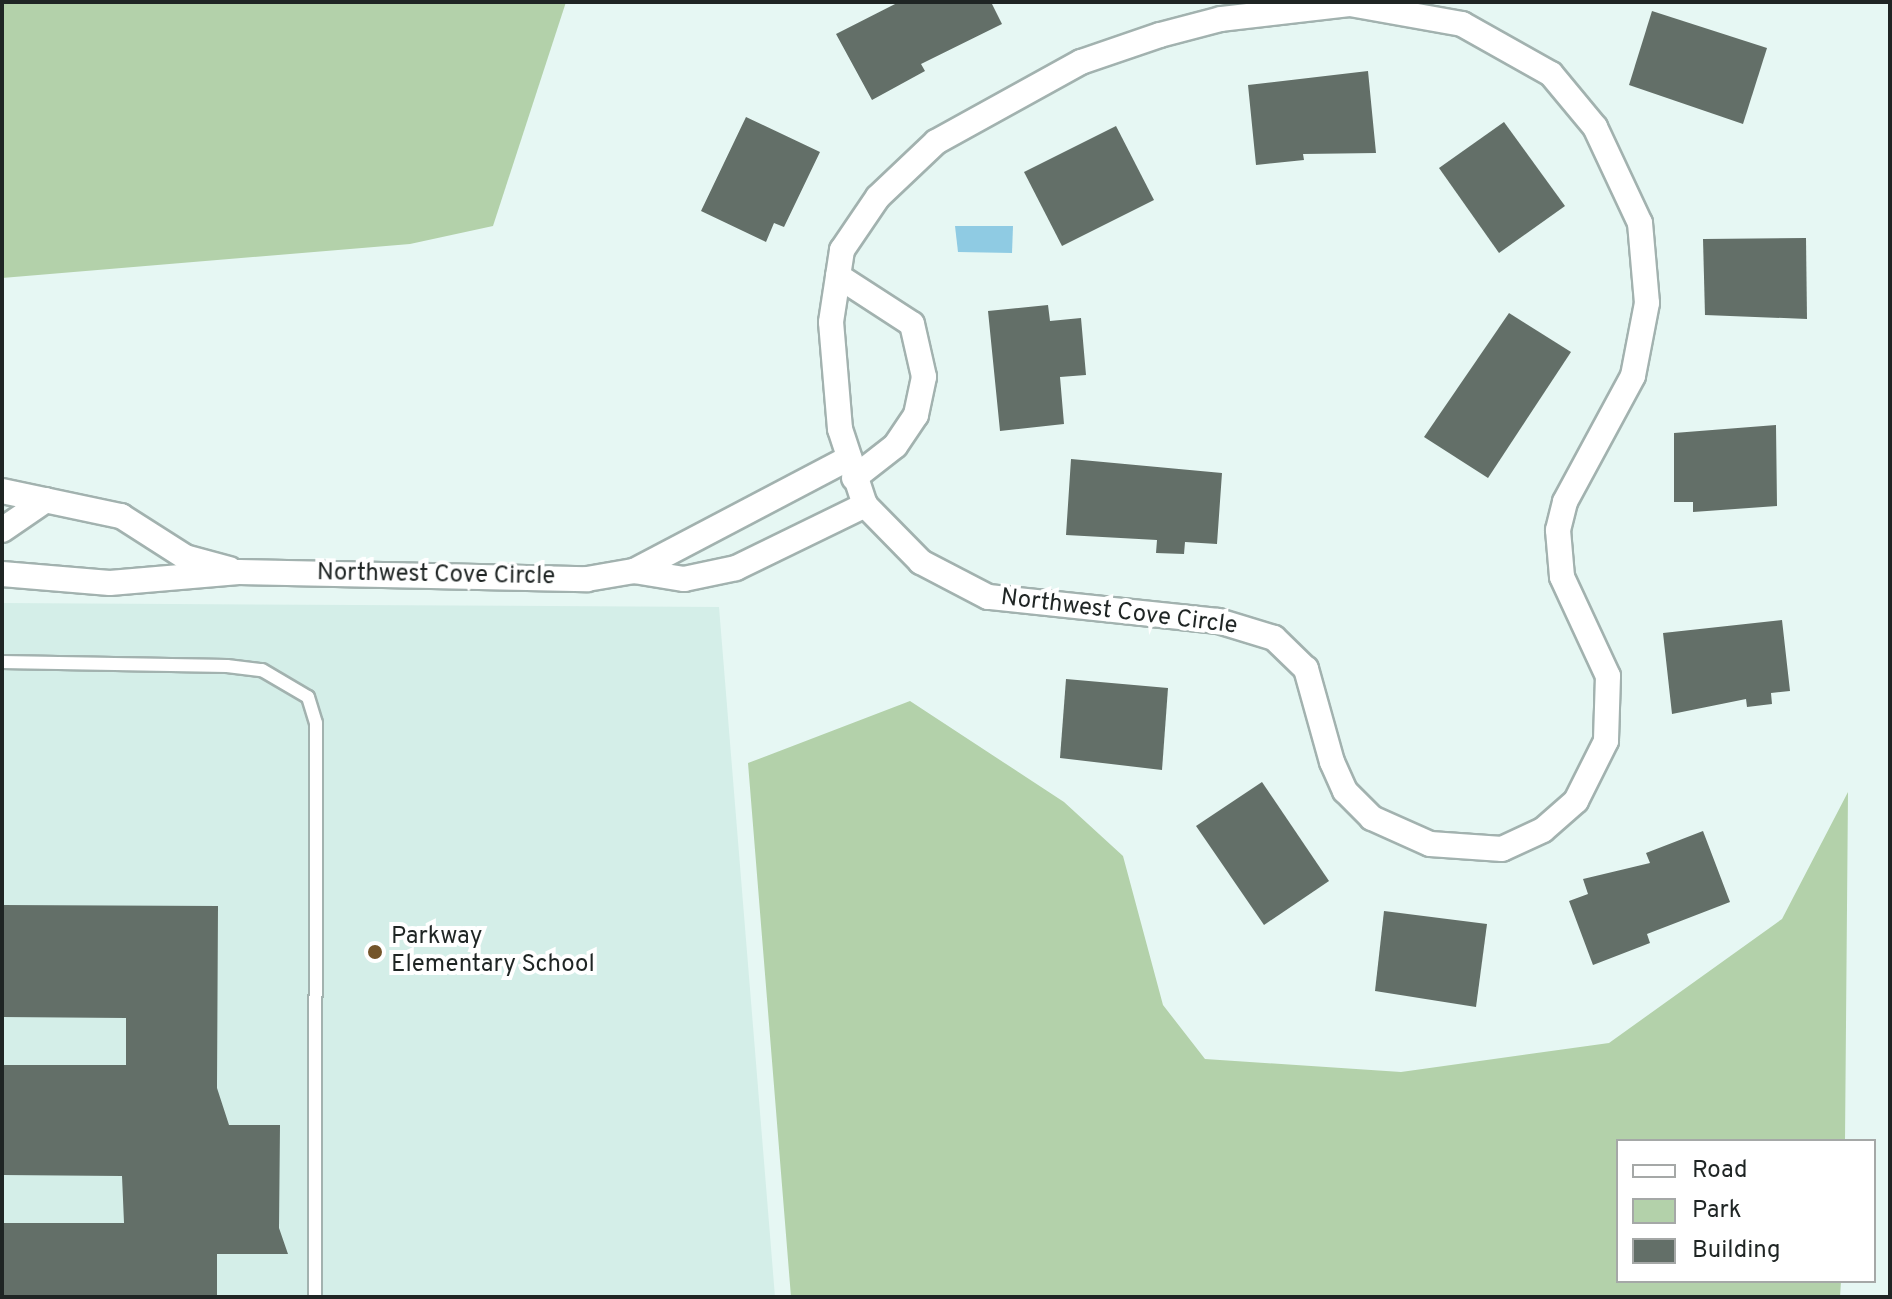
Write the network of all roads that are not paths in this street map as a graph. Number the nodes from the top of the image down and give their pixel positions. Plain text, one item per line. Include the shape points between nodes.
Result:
1 (838, 276) junction
2 (851, 468) junction
3 (2, 491) edge
4 (46, 500) junction
5 (865, 505) junction
6 (2, 530) edge
7 (634, 571) junction
8 (239, 572) junction
9 (2, 574) edge
10 (2, 662) edge
11 (315, 1297) edge

1 - 2 street, Northwest Cove Circle via 831,322
1 - 2 street via 912,324 924,377 916,415 895,446
1 - 5 street, Northwest Cove Circle via 852,227 878,197 936,142 985,111 1081,62 1160,35 1221,19 1350,4 1462,24 1551,74 1595,127 1640,223 1647,303 1633,376 1565,502 1558,530 1562,577 1608,676 1606,741 1576,801 1543,830 1502,849 1460,852 1372,818 1345,791 1332,762 1306,669 1274,638 1218,621 988,597 921,562
2 - 5 street, Northwest Cove Circle
2 - 7 street, Northwest Cove Circle
3 - 4 street, Northwest Cove Circle
4 - 6 street
4 - 8 street, Northwest Cove Circle via 121,516 185,557
5 - 7 street, Northwest Cove Circle via 712,576
7 - 8 street, Northwest Cove Circle via 587,579
8 - 9 street, Northwest Cove Circle via 110,583
10 - 11 lane via 262,670 308,697 316,723

